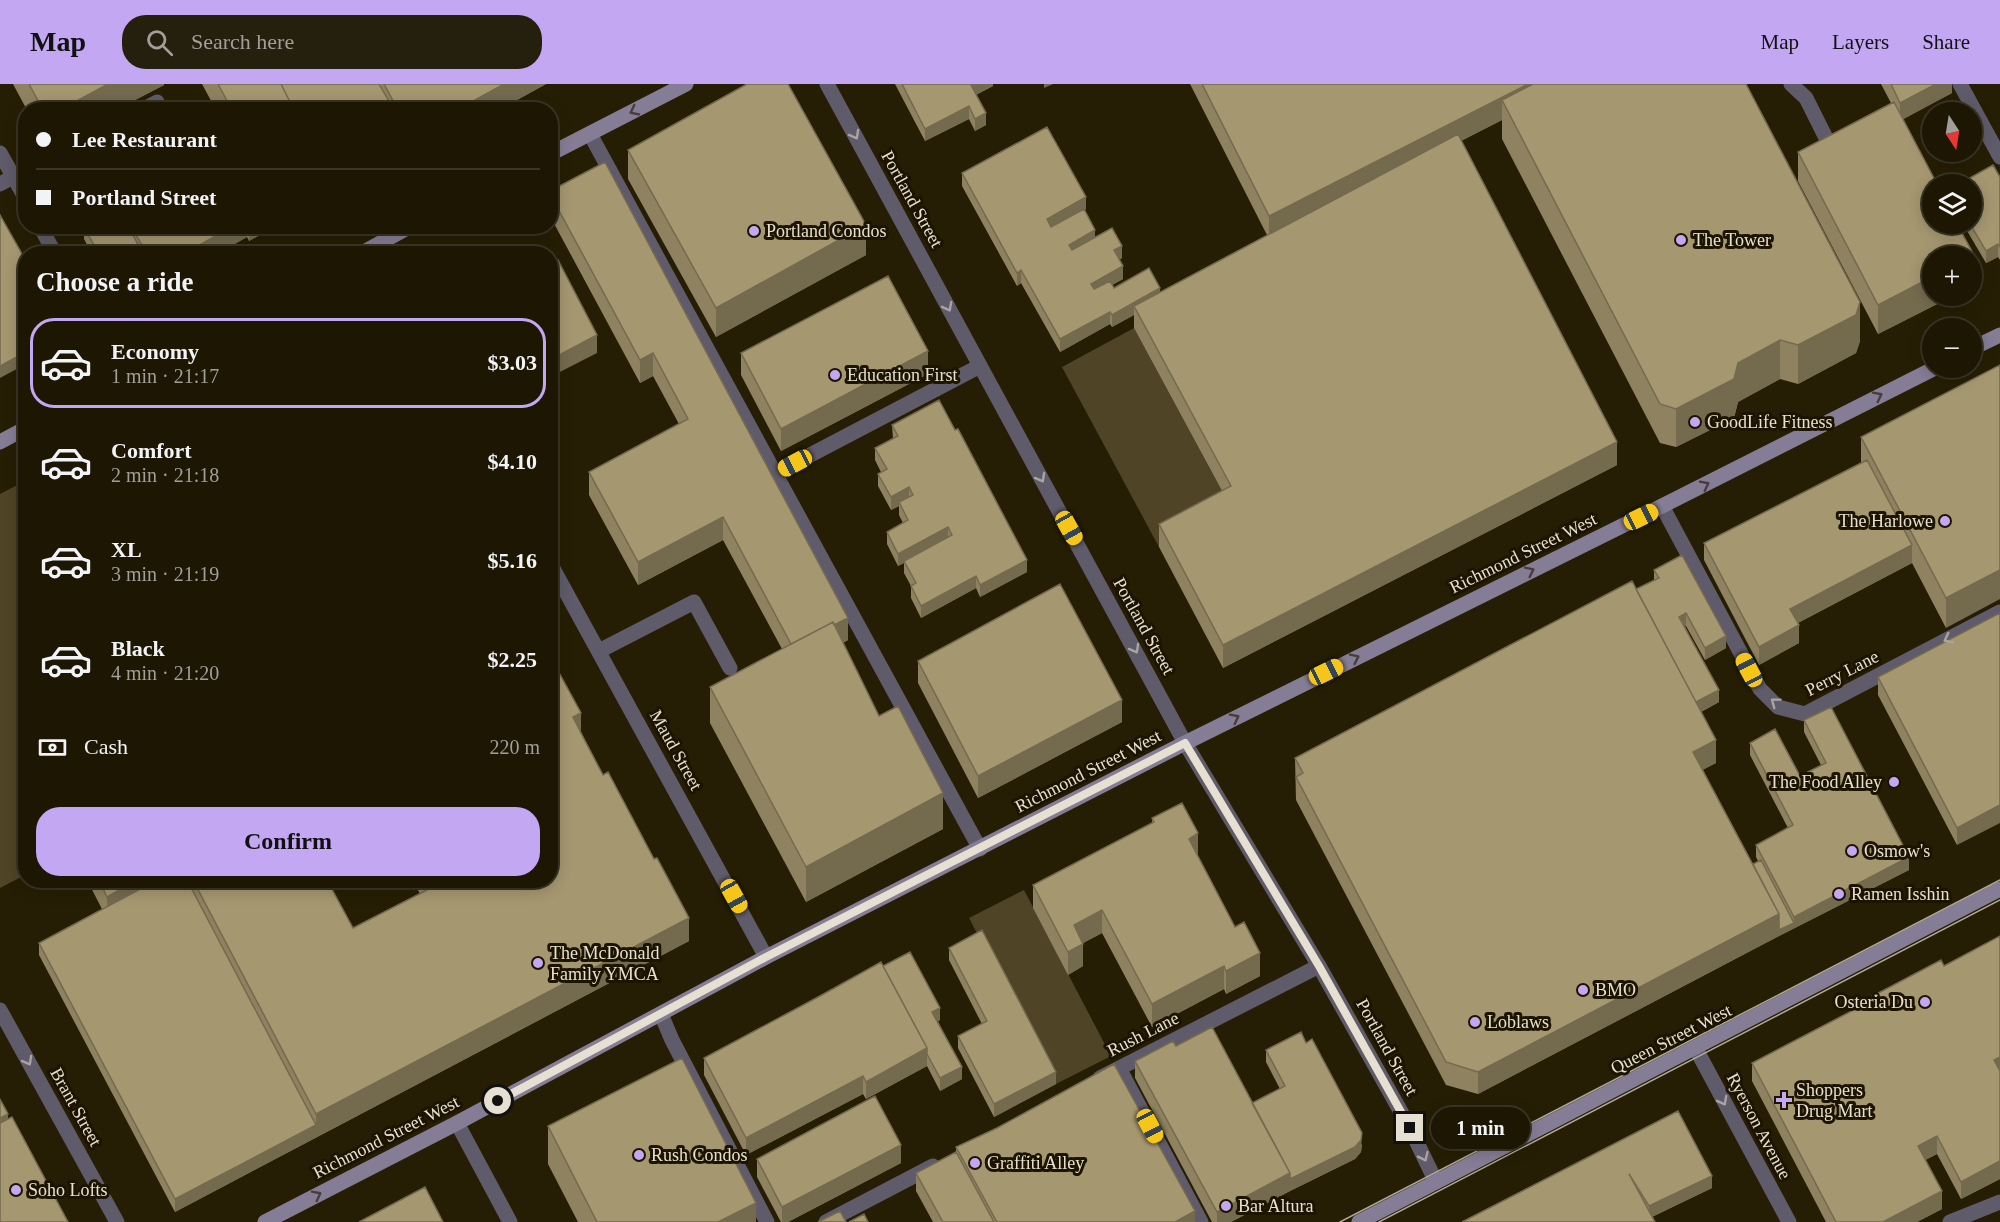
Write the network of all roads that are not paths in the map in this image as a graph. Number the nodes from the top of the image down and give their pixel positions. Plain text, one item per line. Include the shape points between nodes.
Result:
1 (686, 84) edge
2 (827, 84) edge
3 (1791, 84) edge
4 (1960, 84) edge
5 (590, 134) junction
6 (1829, 144) edge
7 (558, 150) edge
8 (0, 153) edge
9 (2000, 157) edge
10 (13, 177) edge
11 (401, 234) edge
12 (387, 246) edge
13 (2000, 335) edge
14 (1982, 344) edge
15 (980, 366) junction
16 (1922, 375) edge
17 (18, 432) edge
18 (0, 442) edge
19 (774, 474) junction
20 (1662, 506) junction
21 (558, 577) edge
22 (2000, 612) edge
23 (599, 651) junction
24 (730, 668) dead end
25 (1185, 743) junction
26 (980, 849) junction
27 (2000, 890) edge
28 (766, 957) junction
29 (1319, 966) junction
30 (0, 1010) edge
31 (661, 1014) junction
32 (1696, 1049) junction
33 (1119, 1068) junction
34 (1084, 1087) edge
35 (457, 1123) junction
36 (950, 1157) edge
37 (1436, 1182) junction
38 (2000, 1202) edge
39 (117, 1222) edge
40 (265, 1222) edge
41 (510, 1222) edge
42 (767, 1222) edge
43 (826, 1222) edge
44 (1202, 1222) edge
45 (1359, 1222) edge
46 (1789, 1222) edge
47 (1950, 1222) edge

1 -> 5 main road
2 -> 15 street, Portland Street
3 - 6 street via 1806,98
4 - 9 street
5 - 7 main road
5 - 19 street
8 - 10 street
11 - 12 main road
13 - 14 main road
15 - 19 street
15 -> 25 street, Portland Street
20 -> 16 main road, Richmond Street West
17 - 18 main road
19 - 26 street
22 -> 20 street, Perry Lane via 1805,714 1779,707 1760,689
25 -> 20 main road, Richmond Street West
21 - 23 street, Maud Street
23 - 24 street via 694,602
23 - 28 street, Maud Street
25 - 26 main road, Richmond Street West
25 - 29 street, Portland Street
26 - 28 main road, Richmond Street West
27 - 32 main road, Queen Street West
28 - 31 main road, Richmond Street West
29 - 33 street, Rush Lane
29 -> 37 street, Portland Street
30 -> 39 street, Brant Street
31 - 35 main road, Richmond Street West
31 - 42 street
32 - 37 main road, Queen Street West
32 -> 46 street, Ryerson Avenue
33 - 34 street, Rush Lane
33 - 44 street
40 -> 35 main road, Richmond Street West
35 - 41 street
36 - 43 street
37 - 45 main road, Queen Street West
38 - 47 street

